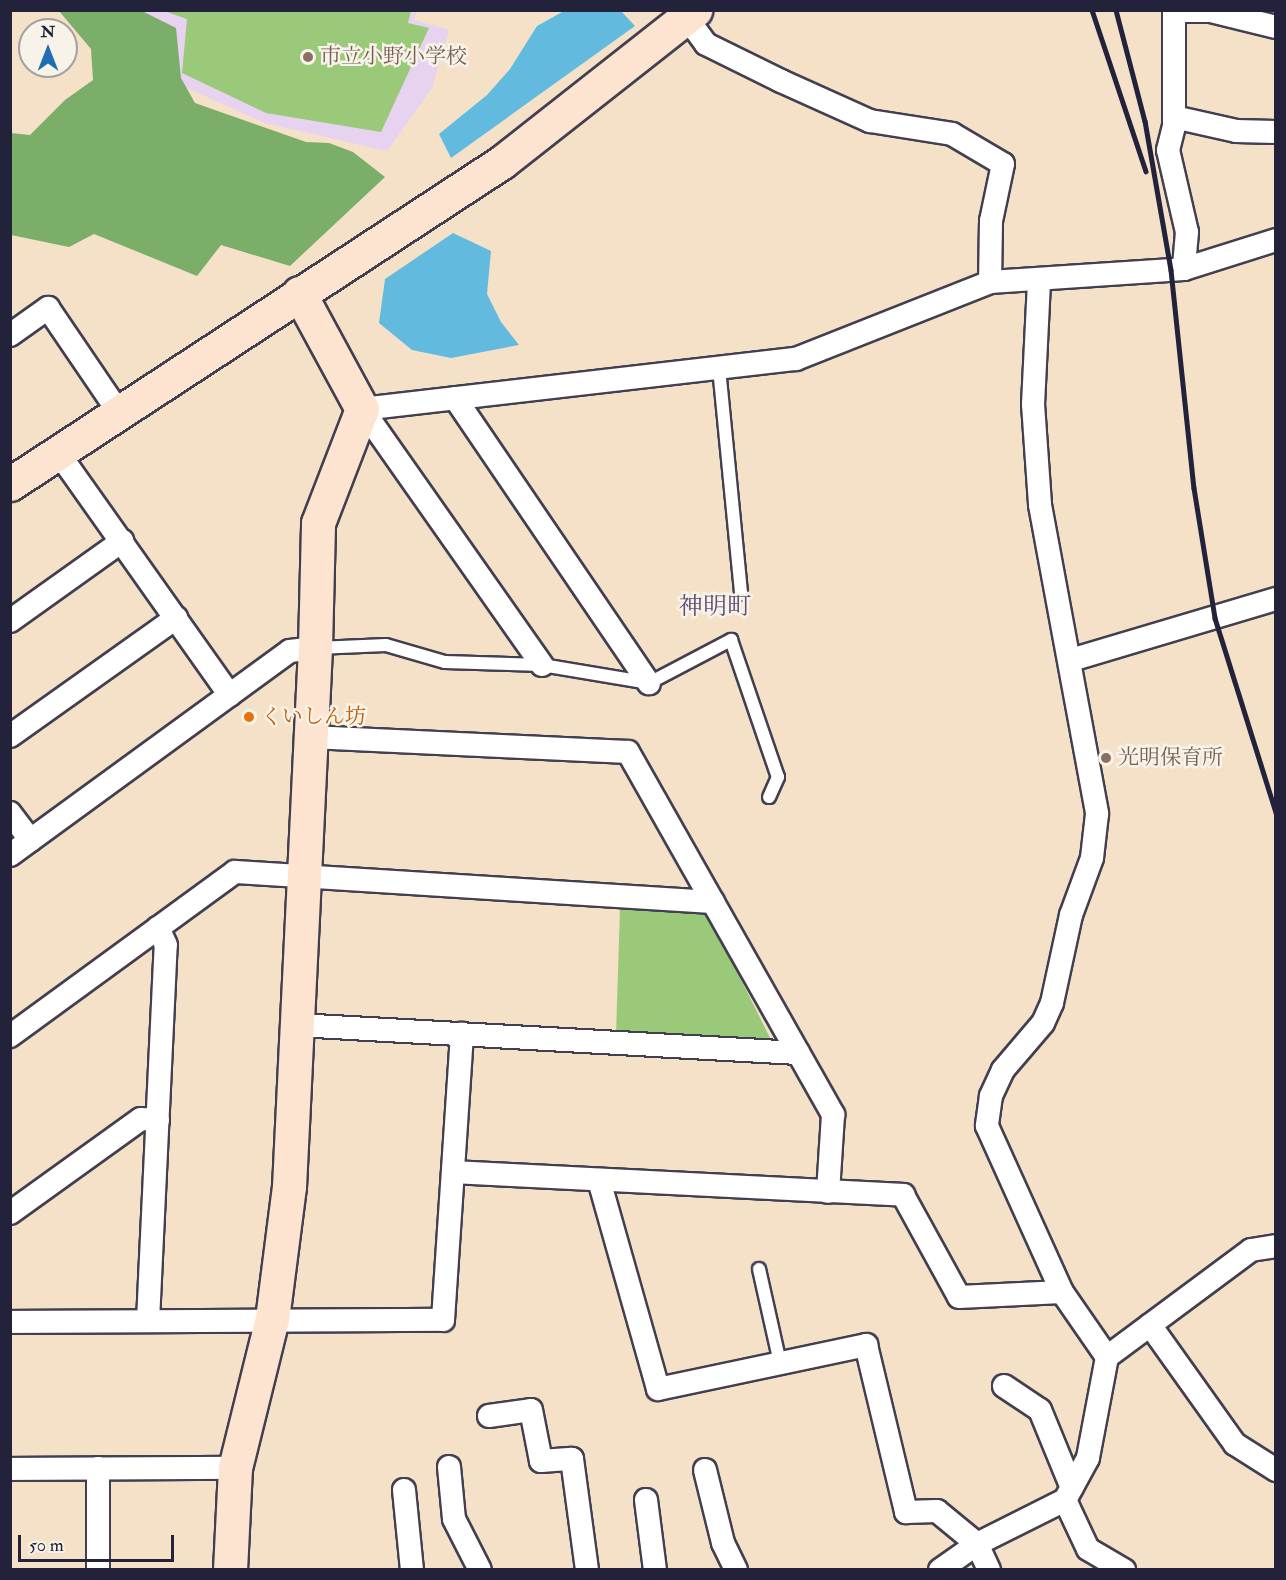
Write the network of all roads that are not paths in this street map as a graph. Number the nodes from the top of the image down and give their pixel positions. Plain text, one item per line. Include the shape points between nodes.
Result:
1 (1174, 11) edge
2 (688, 13) edge
3 (1275, 27) edge
4 (1174, 117) junction
5 (1275, 132) edge
6 (1275, 240) edge
7 (1184, 269) junction
8 (990, 282) junction
9 (1039, 282) junction
10 (299, 293) junction
11 (10, 335) edge
12 (719, 368) junction
13 (454, 398) junction
14 (362, 409) junction
15 (118, 411) junction
16 (57, 451) junction
17 (10, 484) edge
18 (122, 541) junction
19 (741, 594) dead end
20 (1275, 599) edge
21 (176, 618) junction
22 (10, 621) edge
23 (315, 648) junction
24 (1071, 660) junction
25 (542, 665) junction
26 (649, 683) junction
27 (230, 695) junction
28 (10, 736) edge
29 (311, 737) junction
30 (769, 796) dead end
31 (10, 813) edge
32 (30, 840) junction
33 (10, 855) edge
34 (303, 877) junction
35 (713, 902) junction
36 (158, 928) junction
37 (297, 1025) junction
38 (462, 1034) junction
39 (10, 1036) edge
40 (798, 1053) junction
41 (158, 1120) junction
42 (453, 1172) junction
43 (598, 1180) junction
44 (828, 1192) junction
45 (10, 1213) edge
46 (1275, 1246) edge
47 (759, 1269) dead end
48 (1062, 1292) junction
49 (272, 1319) junction
50 (148, 1321) junction
51 (10, 1323) edge
52 (1150, 1325) junction
53 (1107, 1357) junction
54 (780, 1363) junction
55 (1004, 1386) dead end
56 (489, 1416) dead end
57 (449, 1467) dead end
58 (98, 1468) junction
59 (235, 1468) junction
60 (10, 1469) edge
61 (705, 1470) dead end
62 (1275, 1470) edge
63 (404, 1490) dead end
64 (1069, 1494) junction
65 (646, 1500) dead end
66 (977, 1544) junction
67 (98, 1569) edge
68 (230, 1569) edge
69 (412, 1569) edge
70 (480, 1569) edge
71 (587, 1569) edge
72 (655, 1569) edge
73 (736, 1569) edge
74 (940, 1569) edge
75 (989, 1569) edge
76 (1124, 1569) edge

1 - 3 street via 1211,11
1 - 4 street
2 - 8 street via 706,44 781,81 870,121 952,134 1003,164 991,221
2 - 10 street via 502,162
4 - 5 street via 1236,130
4 - 7 street via 1168,150 1187,231
6 - 7 street
7 - 9 street
8 - 9 street
8 - 12 street via 796,359
9 - 24 street via 1033,404 1040,505
10 - 14 street
10 - 15 street
11 - 15 street via 48,308
12 - 13 street
12 - 19 lane
13 - 14 street
13 - 26 street
14 - 23 street via 318,523
14 - 25 street
15 - 16 street
16 - 17 street
16 - 18 street
18 - 21 street
18 - 22 street
20 - 24 street
21 - 27 street
21 - 28 street
23 - 25 lane via 386,645 445,662
23 - 27 street via 290,651
23 - 29 street
24 - 48 street via 1096,814 1092,858 1071,915 1052,1003 1043,1023 1003,1070 991,1096 987,1126
25 - 26 lane
26 - 30 lane via 731,640 778,777
27 - 32 street
29 - 34 street
29 - 35 street via 628,752
31 - 32 street
32 - 33 street
34 - 35 street
34 - 36 street via 235,872
34 - 37 street
35 - 40 street
36 - 39 street
36 - 41 street via 166,945
37 - 38 street
37 - 49 street via 289,1187
38 - 40 street
38 - 42 street
40 - 44 street via 833,1115
41 - 45 street via 141,1119
41 - 50 street
42 - 43 street
42 - 49 street via 443,1320
43 - 44 street
43 - 54 street via 658,1389
44 - 48 street via 903,1195 959,1297
46 - 52 street via 1251,1250
47 - 54 lane
48 - 53 street
49 - 50 street
49 - 59 street
50 - 51 street
52 - 53 street
52 - 62 street via 1235,1444
53 - 64 street via 1088,1458
54 - 66 street via 866,1345 906,1512 938,1510
55 - 64 street via 1040,1410
56 - 71 street via 531,1410 541,1461 572,1459
57 - 70 street via 454,1519
58 - 59 street
58 - 60 street
58 - 67 street
59 - 68 street
61 - 73 street via 723,1543
63 - 69 street
64 - 66 street
64 - 76 street via 1088,1549
65 - 72 street
66 - 74 street
66 - 75 street

